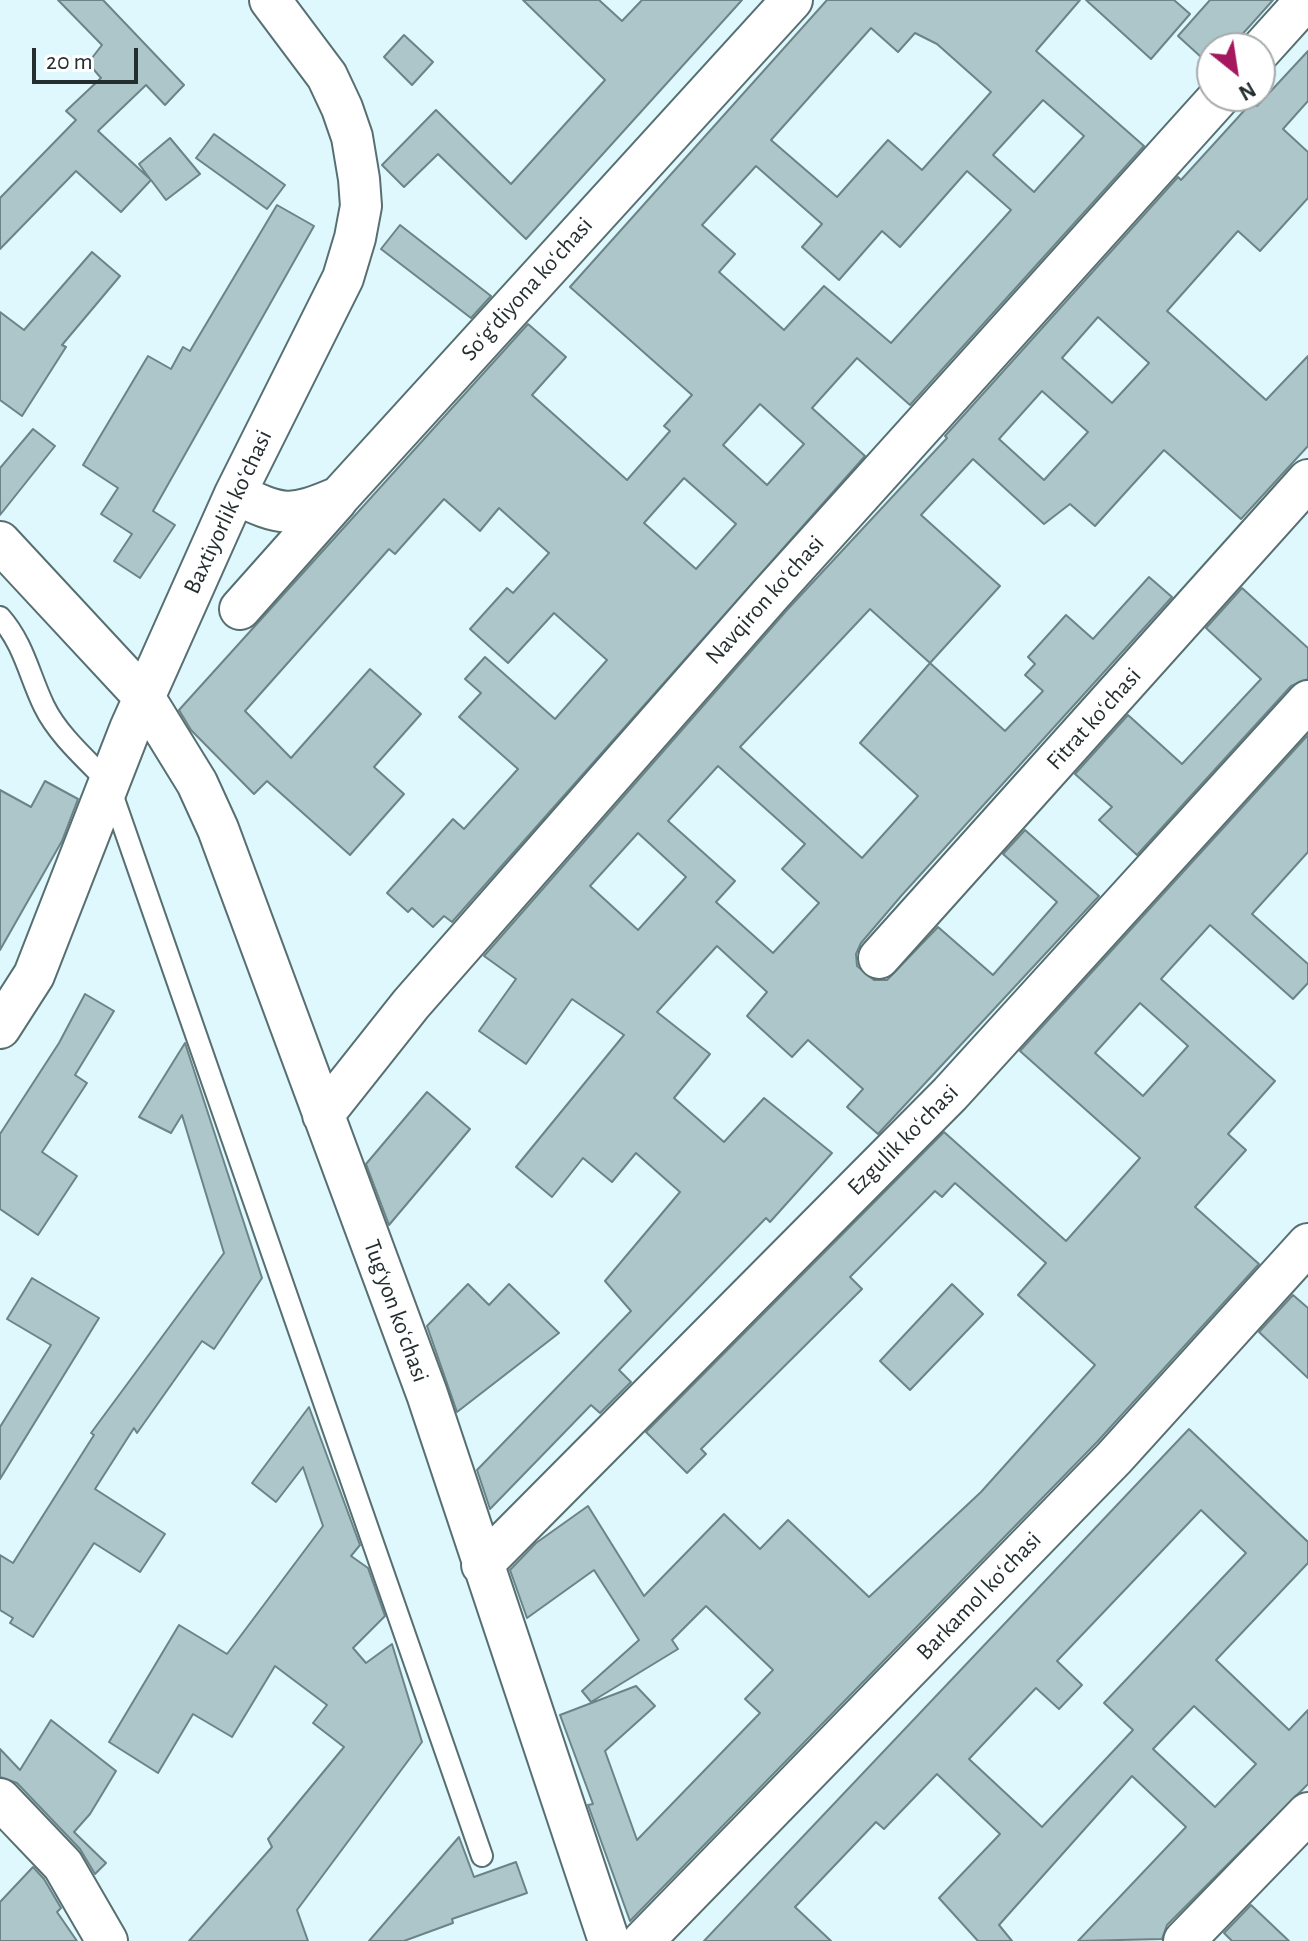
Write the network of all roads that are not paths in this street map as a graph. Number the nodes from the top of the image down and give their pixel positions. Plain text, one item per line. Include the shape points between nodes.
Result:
1 (270, 0) edge
2 (792, 0) edge
3 (1306, 0) edge
4 (1276, 33) edge
5 (1206, 112) edge
6 (1308, 480) edge
7 (235, 494) junction
8 (339, 497) junction
9 (0, 542) edge
10 (240, 609) dead end
11 (0, 617) edge
12 (144, 697) junction
13 (1308, 701) edge
14 (108, 782) junction
15 (879, 958) dead end
16 (0, 1028) edge
17 (323, 1115) junction
18 (1308, 1244) edge
19 (482, 1565) junction
20 (4, 1811) edge
21 (1308, 1813) edge
22 (482, 1856) dead end
23 (107, 1941) edge
24 (609, 1941) edge
25 (643, 1941) edge
26 (1184, 1941) edge

1 - 7 street, Baxtiyorlik koʻchasi via 327,76 342,108 352,137 361,206 343,278
2 - 8 street, Soʻgʻdiyona koʻchasi
3 - 4 street
5 - 17 street, Navqiron koʻchasi via 708,665 411,1004
6 - 15 street, Fitrat koʻchasi
7 - 8 street, Soʻgʻdiyona koʻchasi via 272,511 301,513
7 - 12 street, Baxtiyorlik koʻchasi
8 - 10 street
9 - 12 street, Tugʻyon koʻchasi
11 - 14 lane via 29,663 44,707
12 - 14 street, Baxtiyorlik koʻchasi
12 - 17 street, Tugʻyon koʻchasi via 197,783 218,829
13 - 19 street, Ezgulik koʻchasi via 950,1094
14 - 16 street, Baxtiyorlik koʻchasi via 34,975
14 - 22 lane
17 - 19 street, Tugʻyon koʻchasi via 427,1394
18 - 25 street, Barkamol koʻchasi via 1114,1458
19 - 24 street, Tugʻyon koʻchasi
20 - 23 street via 63,1865
21 - 26 street

